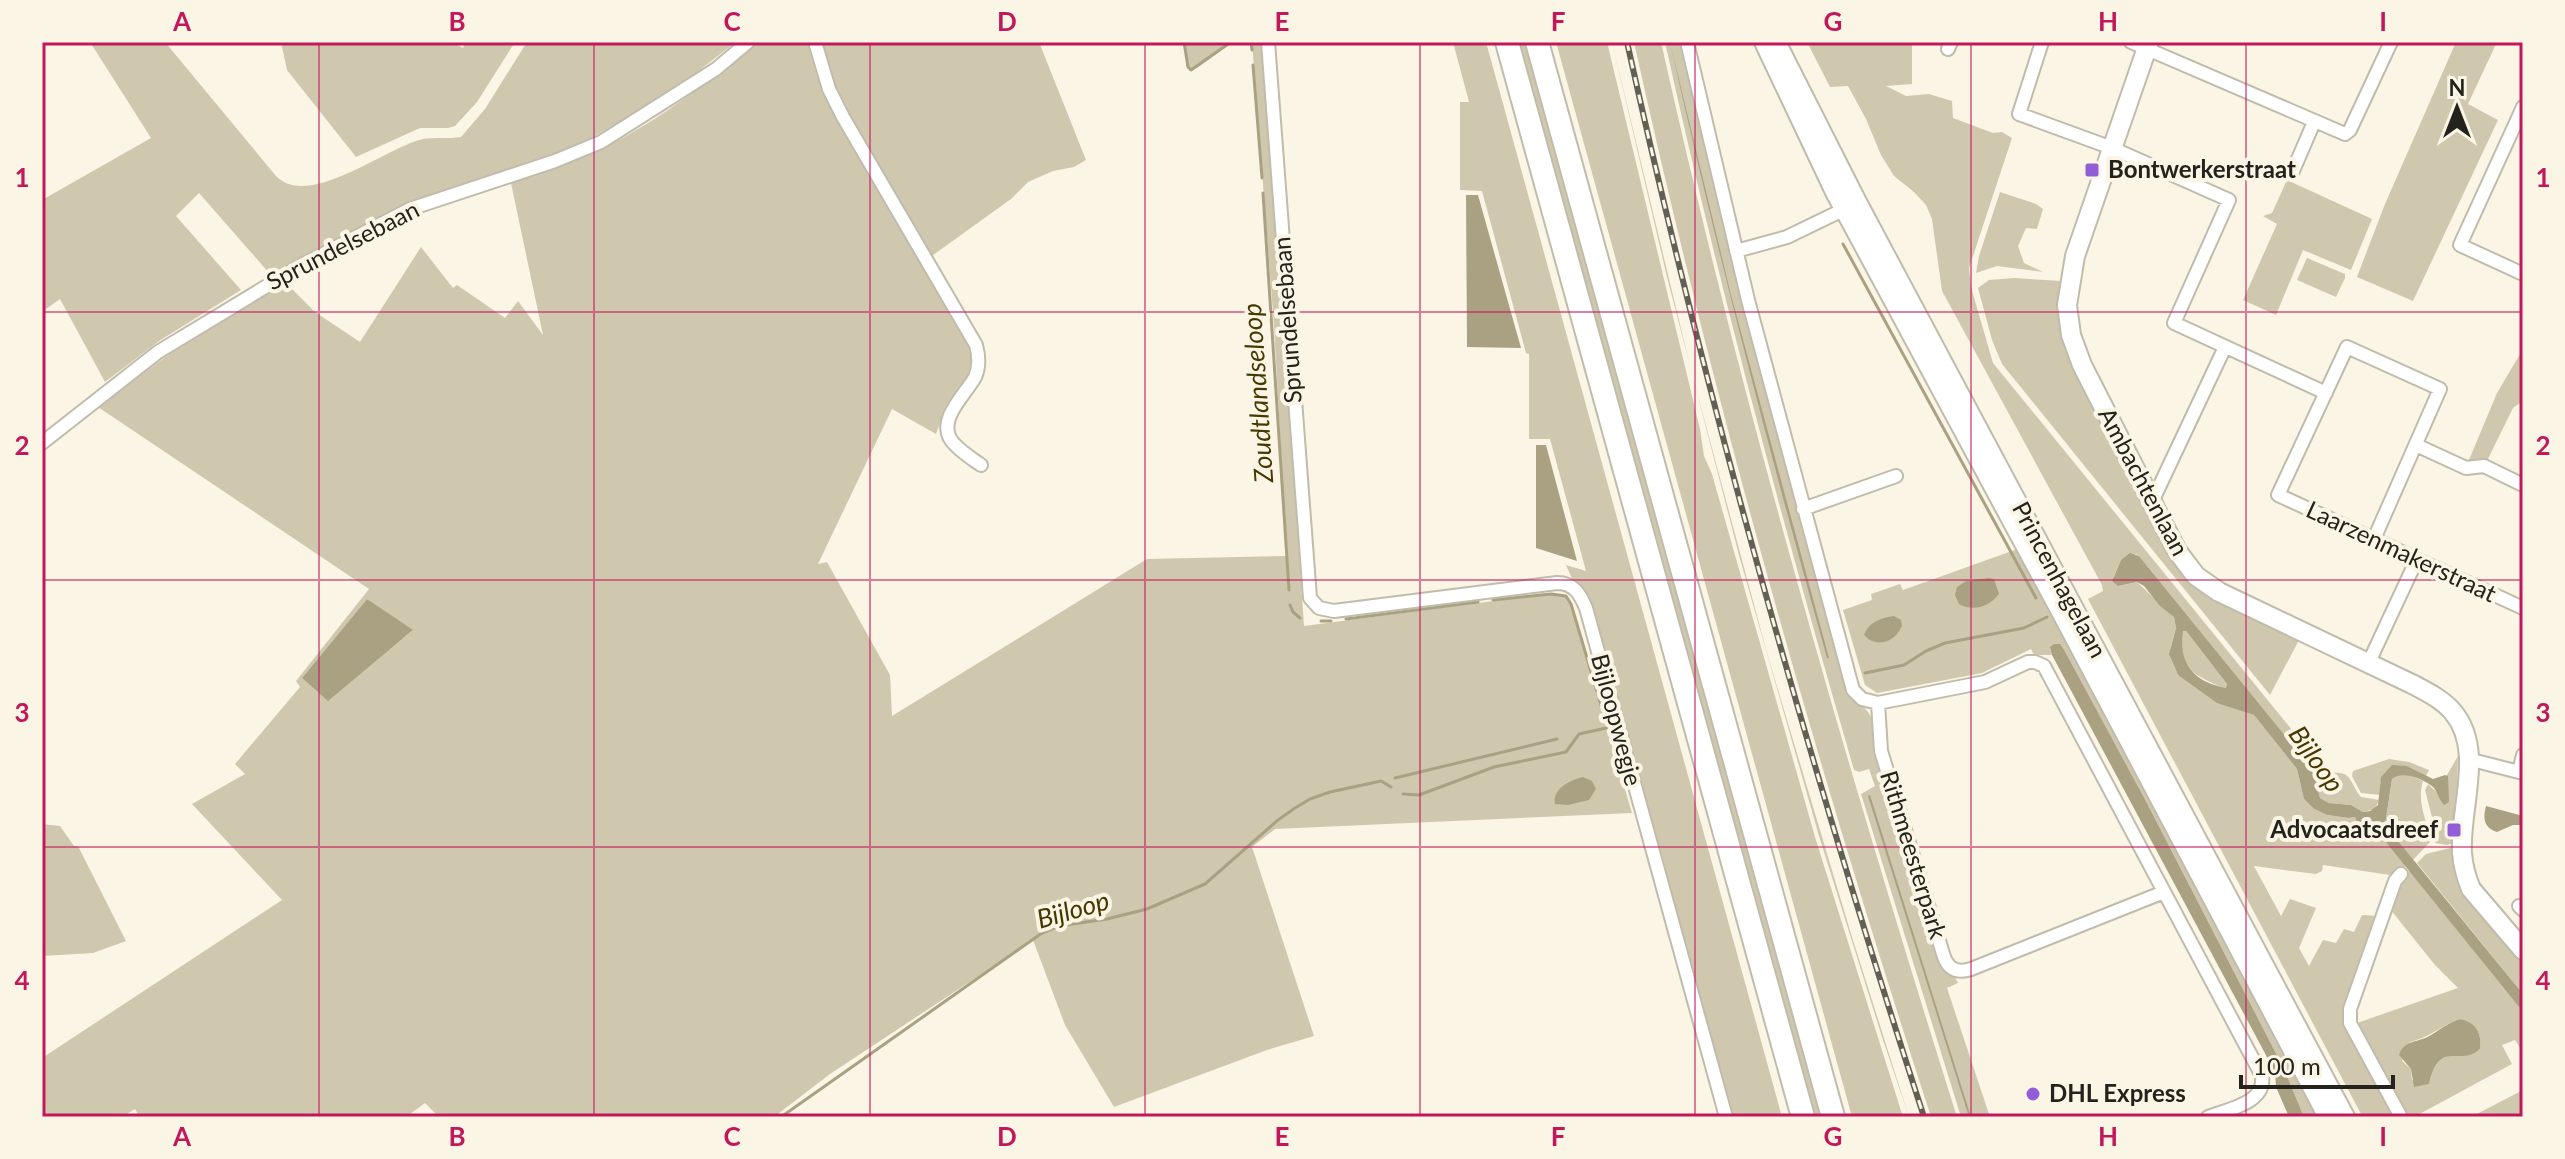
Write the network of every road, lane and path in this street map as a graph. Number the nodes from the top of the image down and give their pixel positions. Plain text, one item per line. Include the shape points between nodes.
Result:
1 (748, 42) edge
2 (815, 42) edge
3 (1268, 42) edge
4 (1507, 42) edge
5 (1537, 42) edge
6 (1687, 42) edge
7 (1764, 42) edge
8 (1776, 42) edge
9 (2042, 42) edge
10 (2391, 42) edge
11 (2142, 44) edge
12 (2523, 107) edge
13 (2314, 122) junction
14 (2112, 148) junction
15 (2292, 173) dead end
16 (1851, 206) junction
17 (1736, 251) junction
18 (2523, 274) edge
19 (2225, 347) junction
20 (2326, 393) junction
21 (42, 443) edge
22 (2416, 445) junction
23 (981, 465) dead end
24 (1896, 476) dead end
25 (2523, 485) edge
26 (2152, 502) junction
27 (1803, 509) junction
28 (2374, 539) junction
29 (2417, 559) junction
30 (1310, 598) joint
31 (2523, 608) edge
32 (2369, 662) junction
33 (1878, 703) junction
34 (2523, 755) edge
35 (2468, 759) junction
36 (2521, 772) edge
37 (2401, 874) dead end
38 (2164, 892) junction
39 (2520, 940) edge
40 (1726, 1117) edge
41 (1803, 1117) edge
42 (1833, 1117) edge
43 (2208, 1117) edge
44 (2328, 1117) edge
45 (2345, 1117) edge
46 (2401, 1117) edge

1 - 21 street, Sprundelsebaan via 716,69 601,142 410,209 288,272 158,352
2 - 23 street via 843,117 976,345 977,369 951,414 948,432
3 - 30 street, Sprundelsebaan
4 - 41 highway
5 - 42 highway
6 - 17 street
7 - 16 main road, Princenhagelaan
8 - 16 main road, Princenhagelaan
9 - 14 street via 2019,114
10 - 13 street via 2348,133
11 - 13 street
11 - 14 main road, Ambachtenlaan
12 - 18 street via 2460,245
13 - 15 street
14 - 19 street via 2229,200 2174,323
14 - 26 main road, Ambachtenlaan via 2071,269 2068,315 2082,365
16 - 17 street via 1787,237
16 - 44 main road, Princenhagelaan
16 - 45 main road, Princenhagelaan
17 - 27 street
19 - 20 street
19 - 26 street
20 - 22 street via 2347,347 2440,389
20 - 28 street, Laarzenmakerstraat via 2278,495
22 - 25 street via 2466,468 2484,466
22 - 28 street
24 - 27 street
26 - 32 main road, Ambachtenlaan via 2181,558 2205,584
27 - 33 street via 1852,686 1862,699
28 - 29 street, Laarzenmakerstraat
29 - 31 street, Laarzenmakerstraat
29 - 32 street
30 - 40 street, Bijloopwegje via 1319,608 1334,611 1557,583 1577,590
32 - 35 main road, Ambachtenlaan via 2447,706 2461,724
33 - 38 street via 1985,682 2028,662 2041,664
33 - 38 street, Rithmeesterpark via 1881,751 1951,968 1971,969
34 - 36 street
35 - 36 street
35 - 39 main road, Ambachtenlaan via 2462,847 2466,878
37 - 46 street via 2350,1009 2350,1023
38 - 43 street via 2263,1080 2255,1098

